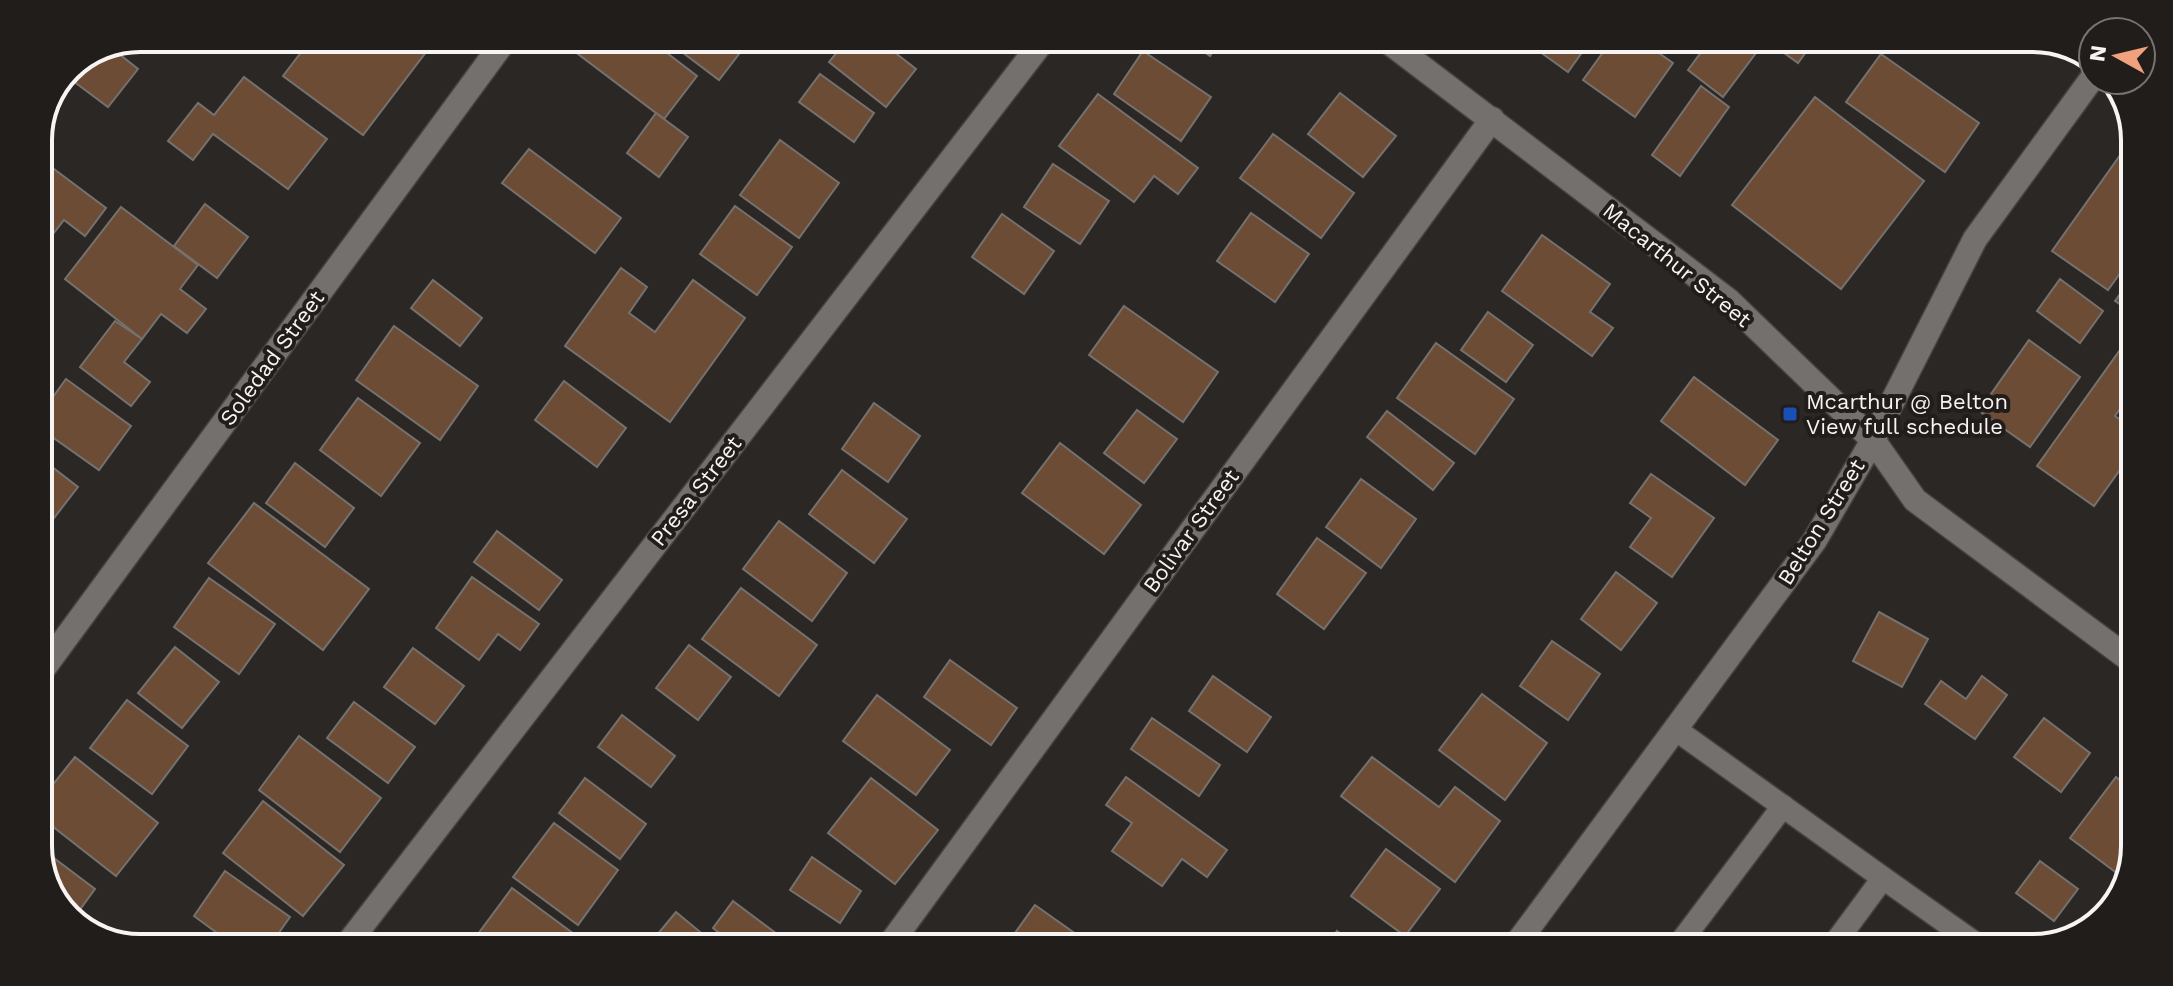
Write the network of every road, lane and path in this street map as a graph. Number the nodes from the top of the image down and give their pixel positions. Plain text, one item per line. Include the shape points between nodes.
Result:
1 (496, 52) edge
2 (1034, 52) edge
3 (1402, 52) edge
4 (2079, 96) edge
5 (1492, 119) junction
6 (1873, 440) junction
7 (2121, 653) edge
8 (52, 657) edge
9 (1675, 729) junction
10 (1783, 806) junction
11 (1883, 878) junction
12 (355, 934) edge
13 (898, 934) edge
14 (1524, 934) edge
15 (1687, 934) edge
16 (1842, 934) edge
17 (1962, 934) edge

1 - 8 street, Soledad Street
2 - 12 street, Presa Street
3 - 5 street, Macarthur Street
4 - 6 street, Belton Street via 1975,239
5 - 6 street, Macarthur Street via 1728,300
5 - 13 street, Bolivar Street
6 - 7 street, Macarthur Street via 1915,500
6 - 9 street, Belton Street via 1815,540
9 - 10 lane
9 - 14 street, Belton Street
10 - 11 lane
10 - 15 lane
11 - 16 lane
11 - 17 lane

